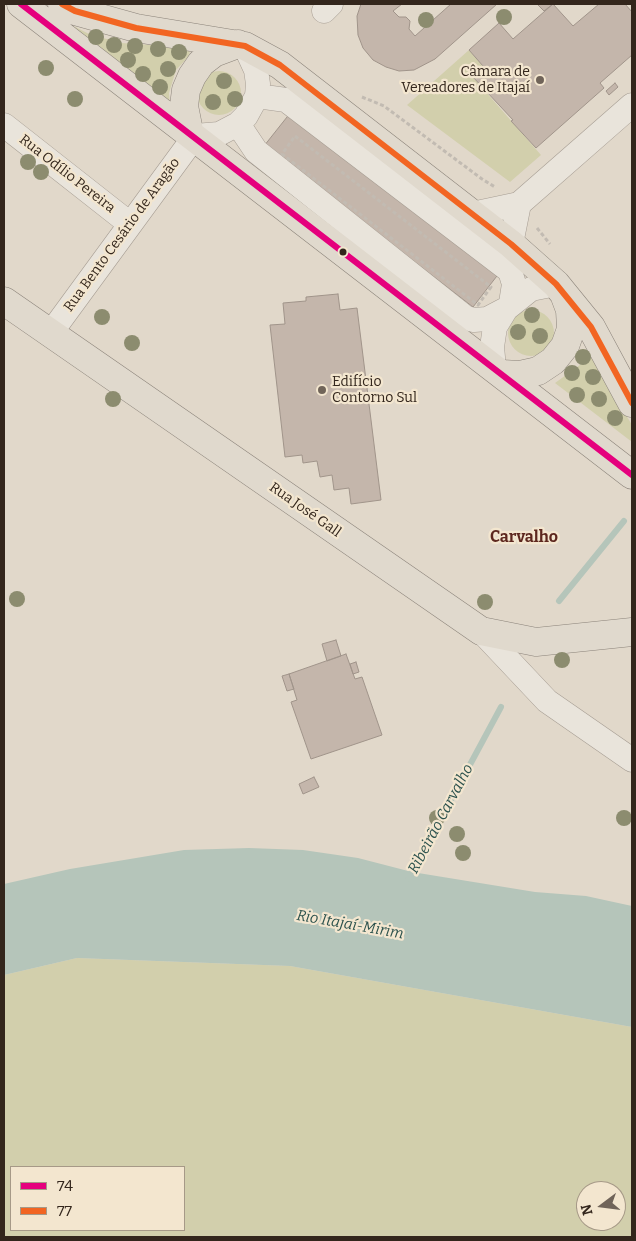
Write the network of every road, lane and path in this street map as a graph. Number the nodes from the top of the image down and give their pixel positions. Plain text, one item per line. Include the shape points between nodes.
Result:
1 (21, 4) edge
2 (62, 4) edge
3 (241, 45) junction
4 (256, 96) junction
5 (632, 105) edge
6 (238, 124) junction
7 (4, 125) edge
8 (192, 134) junction
9 (295, 136) joint
10 (519, 204) junction
11 (472, 214) junction
12 (130, 224) junction
13 (511, 244) junction
14 (560, 288) junction
15 (4, 301) edge
16 (508, 306) junction
17 (50, 334) junction
18 (498, 371) junction
19 (632, 403) edge
20 (632, 475) edge
21 (481, 631) junction
22 (632, 632) edge
23 (632, 760) edge

1 - 8 main road
2 - 3 main road via 75,11 136,28
3 - 4 street via 256,70
3 - 8 main road via 214,53 192,76 184,106
3 - 11 main road via 280,65
4 - 6 street
4 - 16 street via 286,100 510,271 514,284
5 - 10 street
6 - 8 street via 219,134
6 - 16 street via 256,151 466,318 487,319
7 - 12 street, Rua Odílio Pereira
8 - 12 street, Rua Bento Cesário de Aragão
8 - 18 main road
9 - 9 path via 282,154 478,305 491,287
10 - 11 street
10 - 13 street
11 - 13 main road
12 - 17 street, Rua Bento Cesário de Aragão
13 - 14 main road
14 - 16 street via 531,289
14 - 18 main road via 570,310 570,329 565,346 554,361 538,371 520,375
14 - 19 main road via 591,327
15 - 17 main road, Rua José Gall
16 - 18 street via 495,327 492,347
17 - 21 main road, Rua José Gall
18 - 20 main road
21 - 22 main road, Rua José Gall via 536,642
21 - 23 street via 546,701

